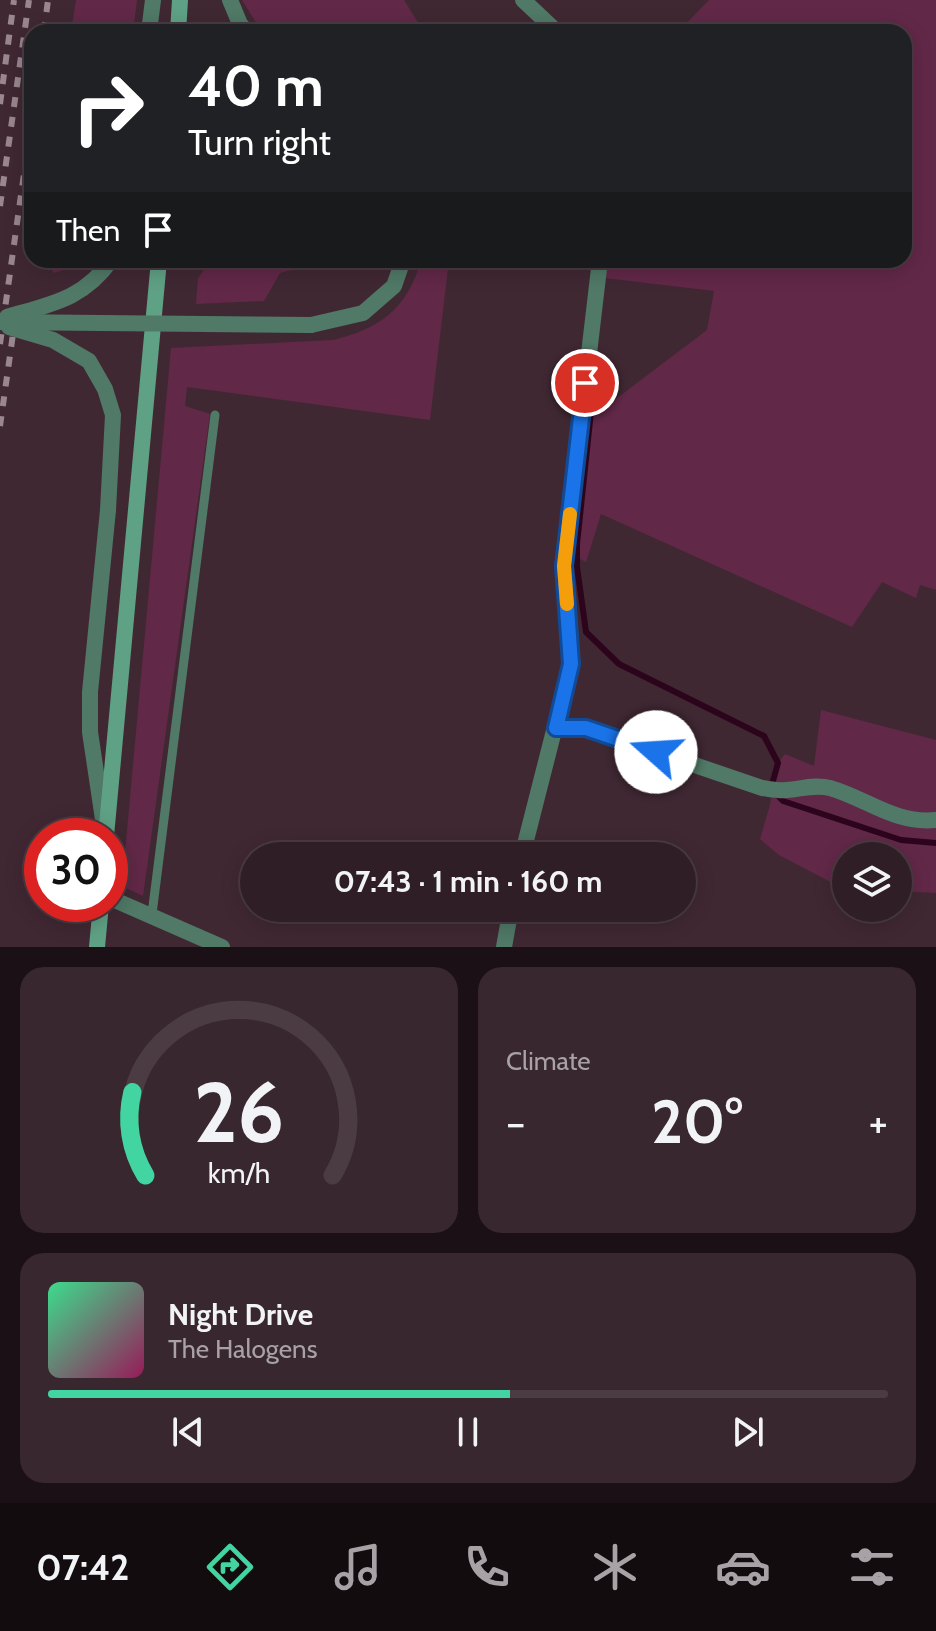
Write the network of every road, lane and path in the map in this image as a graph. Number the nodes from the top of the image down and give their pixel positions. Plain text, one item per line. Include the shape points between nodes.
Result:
1 (153, 0) edge
2 (180, 0) edge
3 (230, 0) edge
4 (523, 0) edge
5 (150, 24) edge
6 (178, 24) edge
7 (240, 24) edge
8 (548, 24) edge
9 (105, 268) edge
10 (160, 268) edge
11 (400, 268) edge
12 (599, 268) edge
13 (0, 322) edge
14 (215, 415) dead end
15 (556, 728) junction
16 (103, 818) edge
17 (108, 818) edge
18 (936, 820) edge
19 (526, 842) edge
20 (128, 905) edge
21 (152, 914) junction
22 (99, 922) edge
23 (508, 922) edge
24 (97, 947) edge
25 (222, 947) edge
26 (504, 947) edge

1 - 5 street
2 - 6 main road
3 - 7 street
4 - 8 street
9 - 13 street, bridge via 77,295
10 - 17 main road
11 - 13 street, bridge via 394,286 363,313 311,325
12 - 15 street via 564,566 571,664
13 - 16 street, bridge via 53,340 89,361 113,415 90,692 90,732
14 - 21 lane
15 - 18 street via 586,728 762,788 826,787 886,813 918,822
15 - 19 street
20 - 21 street
21 - 25 street
22 - 24 main road
23 - 26 street

